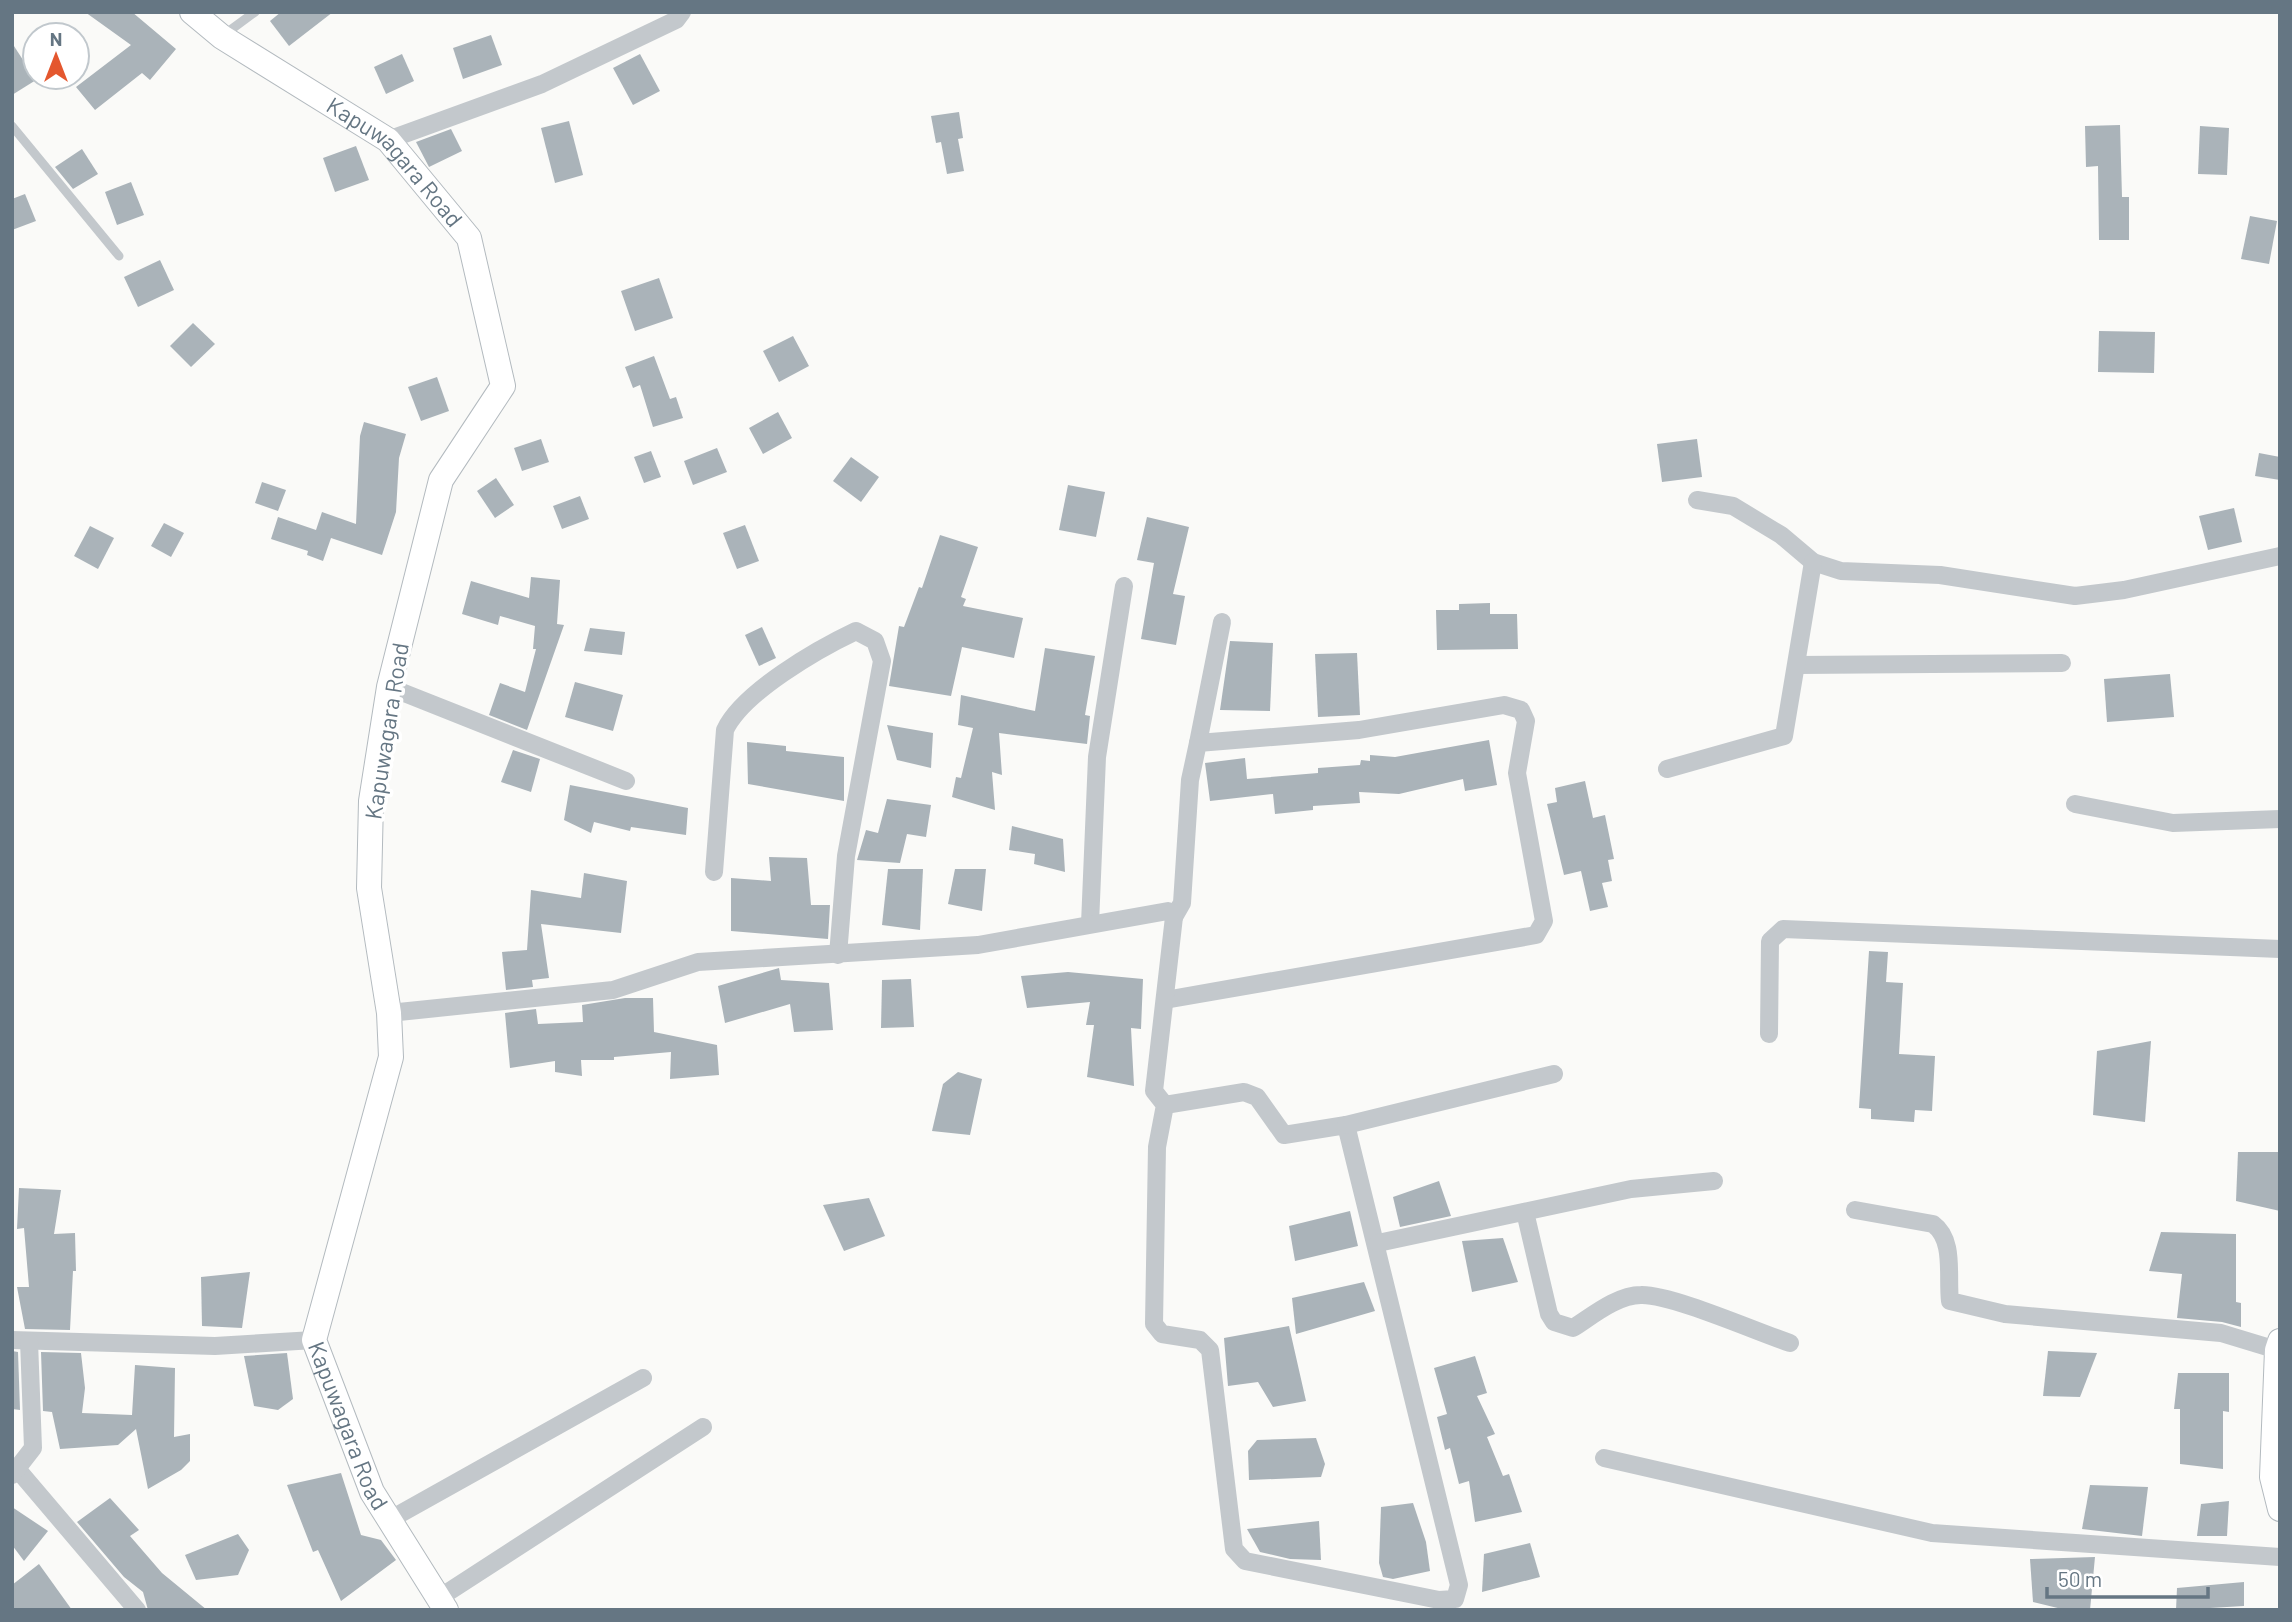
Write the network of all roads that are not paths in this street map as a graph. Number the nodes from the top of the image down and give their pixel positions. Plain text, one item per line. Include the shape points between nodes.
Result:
1 (192, 12) edge
2 (255, 12) edge
3 (682, 12) edge
4 (222, 37) junction
5 (12, 126) edge
6 (388, 140) junction
7 (118, 256) dead end
8 (1697, 500) dead end
9 (2280, 556) edge
10 (1813, 562) junction
11 (1124, 586) dead end
12 (1222, 622) dead end
13 (2062, 663) dead end
14 (1797, 665) junction
15 (389, 687) junction
16 (1198, 743) junction
17 (1667, 769) dead end
18 (626, 781) dead end
19 (2075, 804) dead end
20 (2280, 819) edge
21 (714, 872) dead end
22 (1174, 917) junction
23 (1090, 924) junction
24 (2280, 949) edge
25 (838, 955) junction
26 (1165, 1000) junction
27 (390, 1013) junction
28 (1769, 1034) dead end
29 (1554, 1074) dead end
30 (1166, 1105) junction
31 (1346, 1125) junction
32 (1714, 1181) dead end
33 (1855, 1210) dead end
34 (1525, 1212) junction
35 (1378, 1243) junction
36 (21, 1340) edge
37 (314, 1340) junction
38 (1790, 1343) dead end
39 (2278, 1345) edge
40 (643, 1378) dead end
41 (703, 1427) dead end
42 (1604, 1458) dead end
43 (15, 1472) edge
44 (2280, 1509) edge
45 (389, 1520) junction
46 (2280, 1557) edge
47 (442, 1604) edge
48 (137, 1610) edge

1 - 4 street, Kapuwagara Road
2 - 4 lane
3 - 6 street via 676,20 541,84
4 - 6 street, Kapuwagara Road
5 - 7 lane
6 - 15 street, Kapuwagara Road via 469,238 503,386 440,480
8 - 10 street via 1733,506 1781,535
9 - 10 street via 2075,596 1940,575 1841,571
10 - 14 street
11 - 23 street via 1097,757
12 - 16 street
13 - 14 street
14 - 17 street via 1784,736
15 - 18 street
15 - 27 street, Kapuwagara Road via 371,802 369,888
16 - 22 street via 1190,780 1182,903
16 - 26 street via 1359,730 1504,705 1521,710 1526,721 1517,773 1544,921 1536,935
19 - 20 street via 2173,823
21 - 25 street via 725,730 733,713 814,651 856,631 875,641 882,661 846,856
22 - 23 street via 1168,911
22 - 26 street
23 - 25 street via 978,945
24 - 28 street via 1783,929 1770,942
25 - 27 street via 698,962 612,990
26 - 30 street via 1154,1091
27 - 37 street, Kapuwagara Road via 391,1057
29 - 31 street
30 - 31 street via 1244,1092 1256,1097 1284,1135
30 - 35 street via 1157,1147 1154,1324 1162,1334 1200,1339 1210,1350 1234,1549 1245,1561 1438,1600 1455,1599 1459,1585
31 - 35 street
32 - 34 street via 1631,1189
33 - 39 street via 1933,1224 1942,1231 1948,1241 1950,1301 2005,1314 2221,1334
34 - 35 street
34 - 38 street via 1554,1322 1573,1328 1626,1297 1642,1294
36 - 37 street via 215,1346
36 - 43 street via 33,1448
37 - 45 street, Kapuwagara Road via 372,1492
39 - 44 street via 2272,1477
40 - 45 street
41 - 47 street
42 - 46 street via 1932,1533
43 - 48 street
45 - 47 street, Kapuwagara Road

